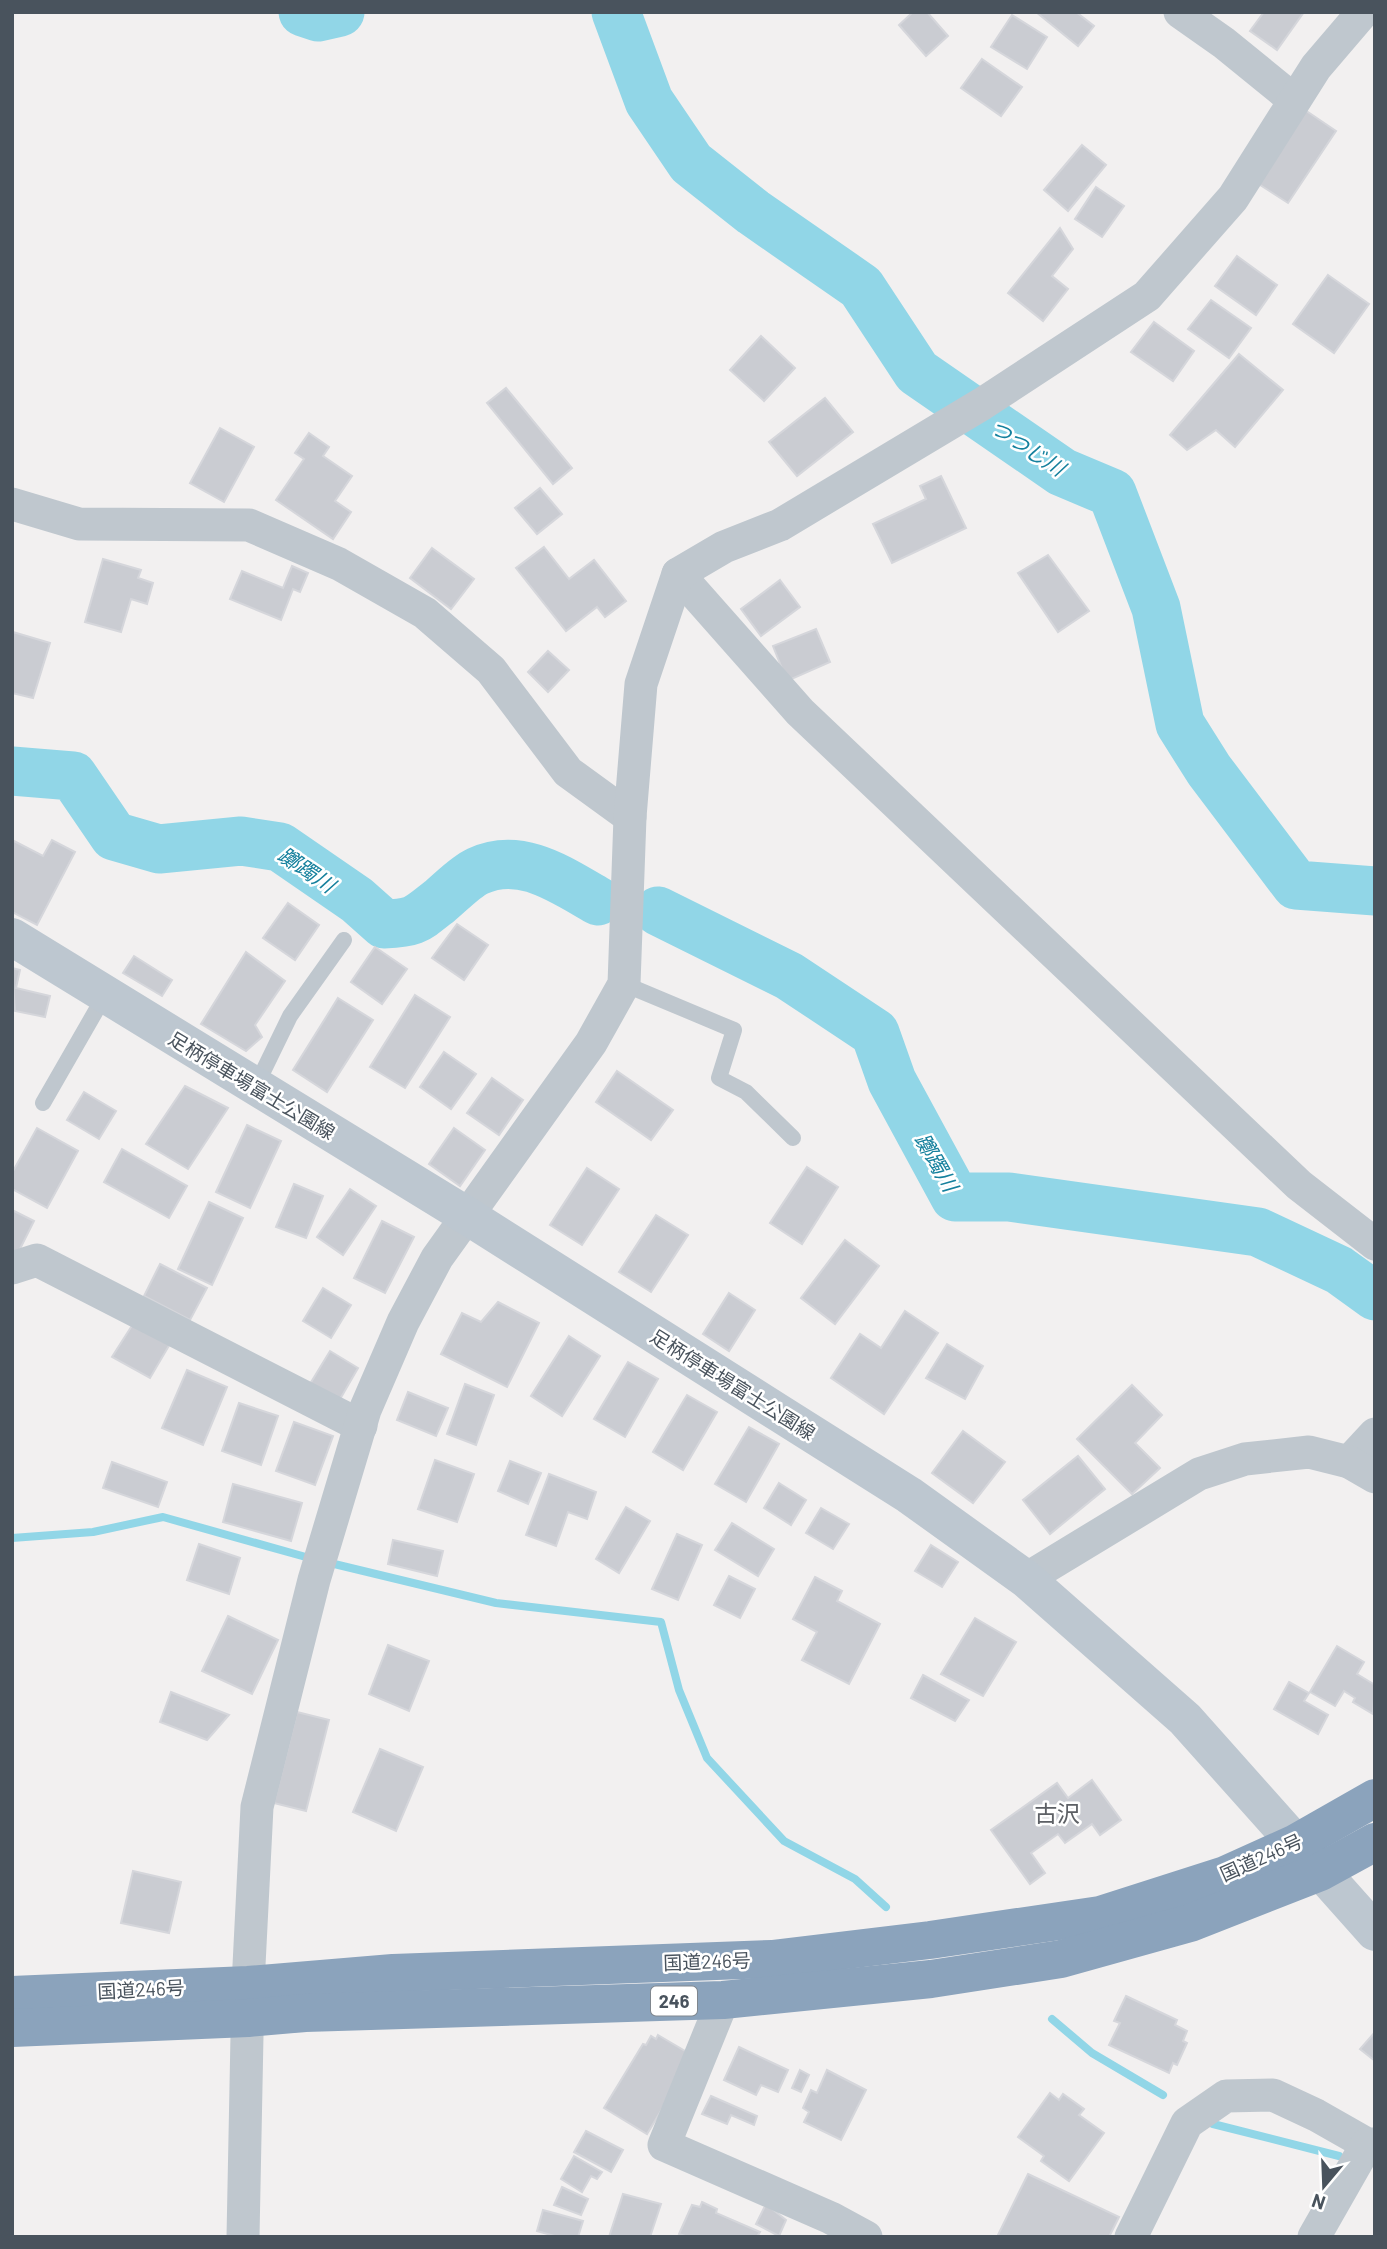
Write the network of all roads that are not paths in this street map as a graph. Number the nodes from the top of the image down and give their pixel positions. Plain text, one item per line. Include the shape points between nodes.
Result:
1 (1180, 12) edge
2 (1363, 12) edge
3 (1294, 100) junction
4 (12, 504) edge
5 (678, 574) junction
6 (630, 817) junction
7 (12, 937) edge
8 (344, 940) dead end
9 (624, 971) junction
10 (105, 995) junction
11 (256, 1088) junction
12 (43, 1103) dead end
13 (793, 1139) dead end
14 (469, 1217) junction
15 (1375, 1244) edge
16 (12, 1268) edge
17 (361, 1426) junction
18 (1375, 1434) edge
19 (1362, 1469) edge
20 (1026, 1579) junction
21 (1375, 1798) edge
22 (1375, 1842) edge
23 (1296, 1843) junction
24 (1320, 1872) junction
25 (1375, 1932) edge
26 (12, 1995) edge
27 (723, 2000) junction
28 (248, 2002) junction
29 (12, 2028) edge
30 (1371, 2144) edge
31 (243, 2237) edge
32 (866, 2237) edge
33 (1130, 2237) edge
34 (1314, 2237) edge

1 - 3 street
2 - 3 street via 1316,66
3 - 5 street via 1233,198 1147,296 982,404 780,526 724,547
4 - 6 street via 79,524 249,525 339,565 425,614 491,670 568,772
5 - 6 street via 641,684
5 - 15 street via 800,712 1299,1185
6 - 9 street
7 - 10 main road, 足柄停車場富士公園線
8 - 11 lane via 290,1016
9 - 13 lane via 734,1030 719,1078 746,1091
9 - 14 street via 591,1044
10 - 11 main road, 足柄停車場富士公園線
10 - 12 lane
11 - 14 main road, 足柄停車場富士公園線
14 - 17 street via 437,1258 403,1322
14 - 20 main road, 足柄停車場富士公園線 via 909,1495
16 - 17 street via 37,1259
17 - 28 street via 314,1580 257,1807
18 - 19 street
19 - 20 street via 1309,1452 1245,1459 1199,1474
20 - 23 main road, 足柄停車場富士公園線 via 1185,1719
21 - 23 highway, 国道246号 / 246
22 - 24 highway, 国道246号 / 246
23 - 24 main road, 足柄停車場富士公園線
23 - 28 highway, 国道246号 / 246 via 1225,1875 1100,1915 772,1959 393,1973
24 - 25 main road, 足柄停車場富士公園線
24 - 27 highway, 国道246号 / 246 via 1190,1923 1061,1959 931,1979
26 - 28 highway, 国道246号 / 246
27 - 28 highway, 国道246号 / 246 via 318,2012
27 - 32 street via 664,2145
28 - 29 highway, 国道246号 / 246
28 - 31 street
30 - 33 street via 1273,2095 1226,2096 1187,2123
30 - 34 street

